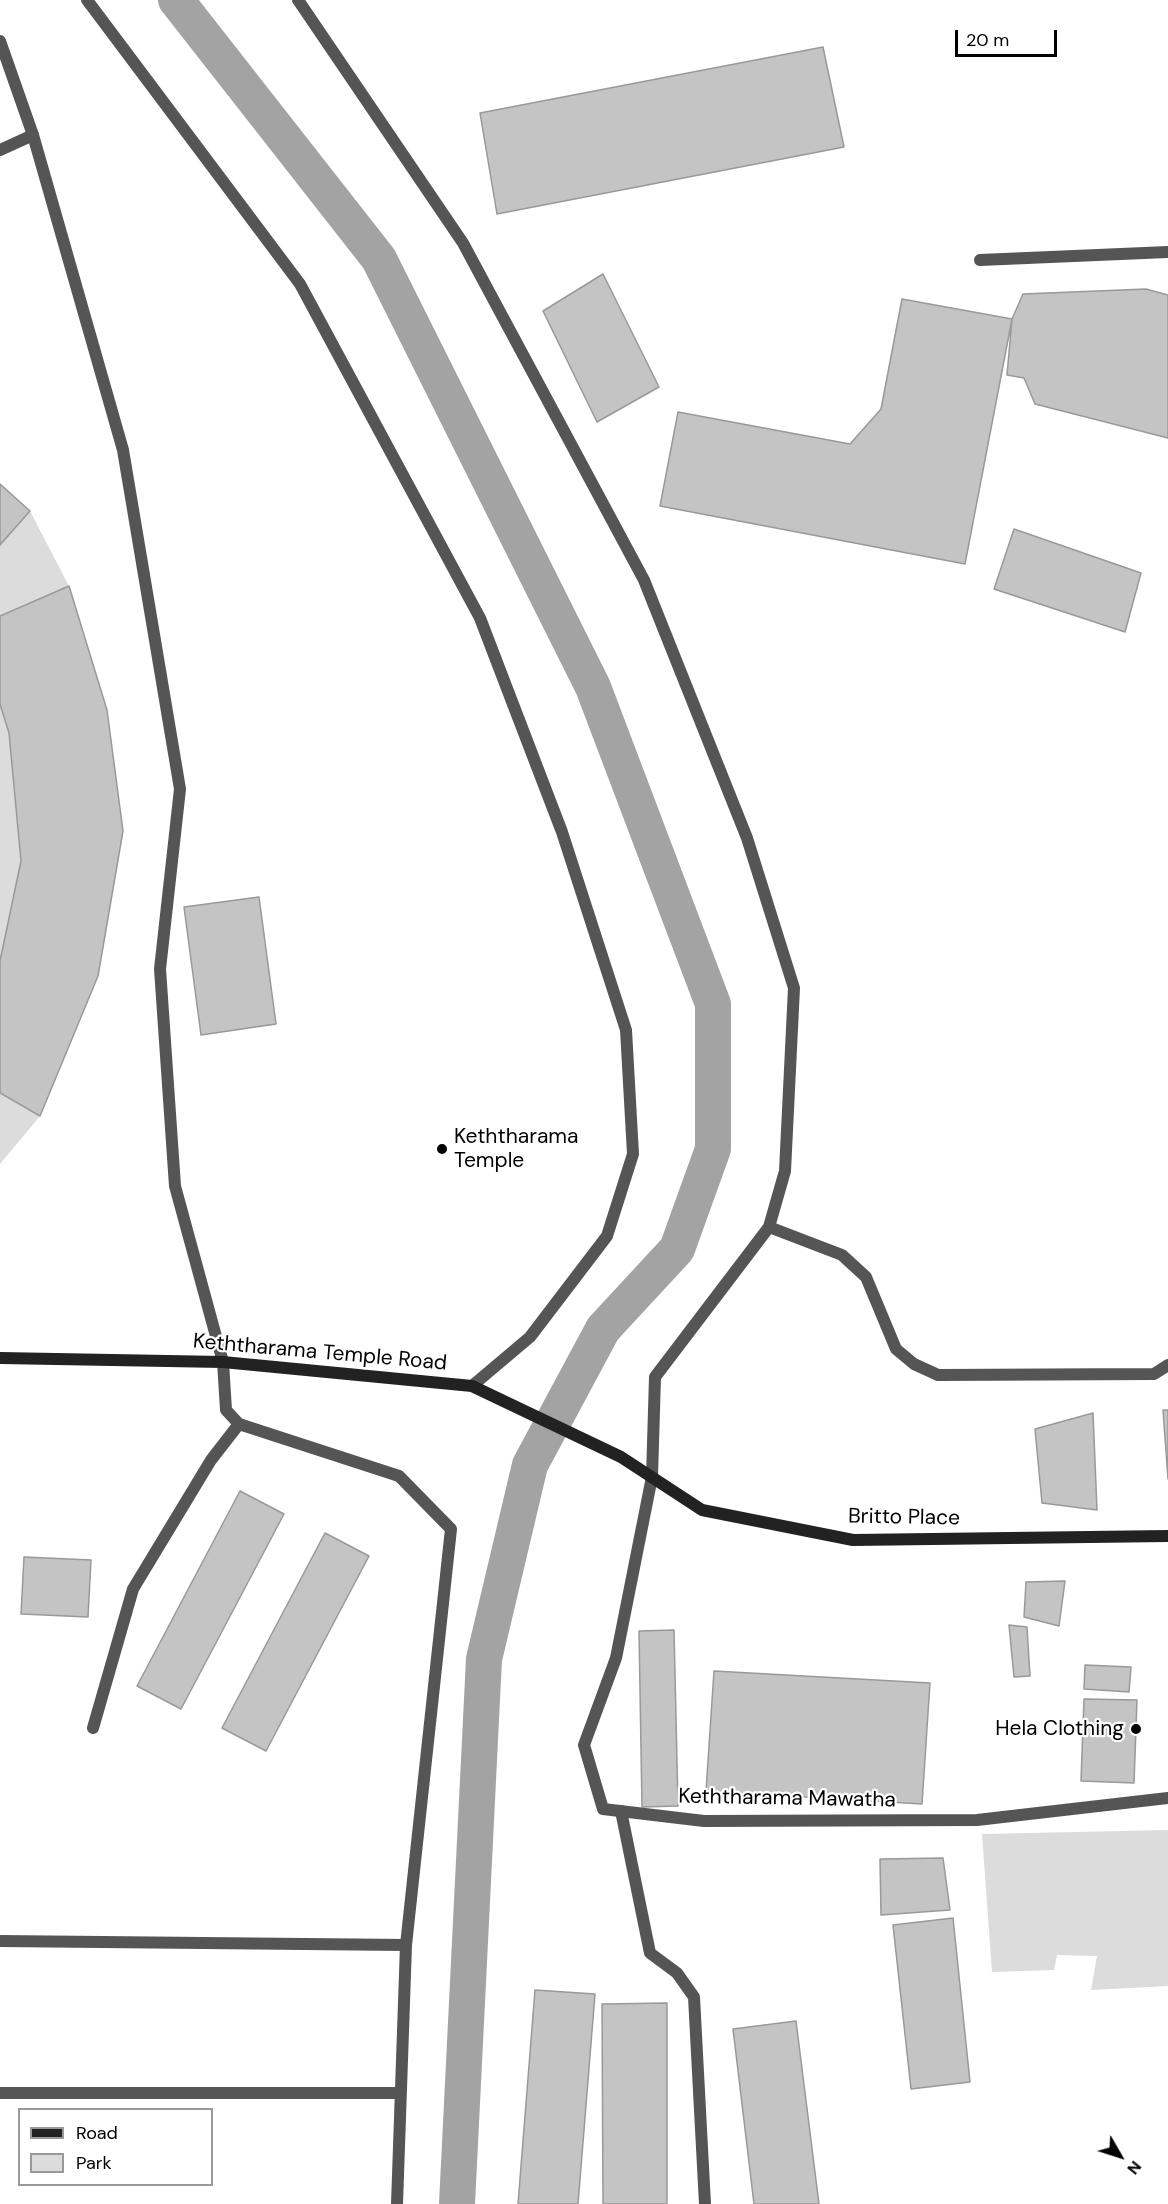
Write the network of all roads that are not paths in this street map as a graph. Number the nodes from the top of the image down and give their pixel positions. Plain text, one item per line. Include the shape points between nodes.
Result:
1 (87, 0) edge
2 (298, 0) edge
3 (0, 41) edge
4 (33, 135) junction
5 (0, 150) edge
6 (1168, 252) edge
7 (980, 260) dead end
8 (769, 1227) junction
9 (0, 1358) edge
10 (223, 1362) junction
11 (1168, 1365) edge
12 (472, 1386) junction
13 (238, 1424) junction
14 (621, 1457) joint
15 (652, 1477) junction
16 (1168, 1536) edge
17 (93, 1728) dead end
18 (1168, 1798) edge
19 (621, 1811) junction
20 (0, 1941) edge
21 (406, 1945) junction
22 (0, 2093) edge
23 (399, 2093) junction
24 (397, 2204) edge
25 (705, 2204) edge

1 - 12 street via 300,284 480,618 562,832 626,1030 633,1154 607,1236 530,1337
2 - 8 street via 462,243 644,580 747,838 794,988 785,1171
3 - 4 street
4 - 5 street
4 - 10 street via 123,450 180,789 160,969 175,1186
6 - 7 street
8 - 11 street via 843,1255 866,1277 896,1349 914,1364 938,1375 1154,1374
8 - 15 street via 655,1377
9 - 10 street, Keththarama Temple Road
10 - 12 street, Keththarama Temple Road
10 - 13 street via 226,1410
12 - 14 street, Keththarama Temple Road
13 - 17 street via 211,1460 133,1589
13 - 21 street via 399,1476 450,1529
14 - 15 street, Britto Place
15 - 16 street, Britto Place via 702,1510 853,1540
15 - 19 street, Keththarama Mawatha via 616,1658 584,1745 603,1809
18 - 19 street, Keththarama Mawatha via 977,1820 704,1821
19 - 25 street via 651,1953 677,1973 694,1997
20 - 21 street
21 - 23 street
22 - 23 street
23 - 24 street

